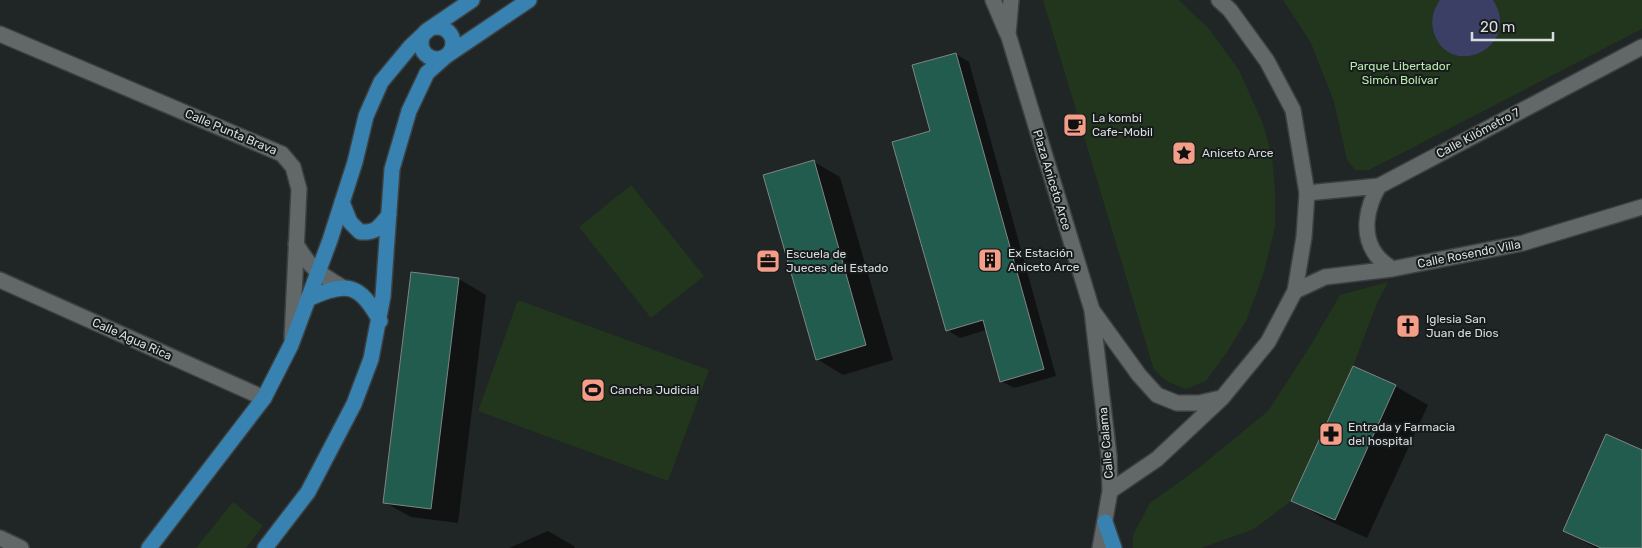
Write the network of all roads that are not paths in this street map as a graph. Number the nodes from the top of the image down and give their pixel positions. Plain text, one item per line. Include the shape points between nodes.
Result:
1 (472, 0) edge
2 (529, 0) edge
3 (993, 0) edge
4 (1011, 0) edge
5 (1219, 0) edge
6 (428, 30) junction
7 (0, 34) edge
8 (1008, 34) junction
9 (1642, 47) edge
10 (446, 56) junction
11 (1379, 186) junction
12 (1307, 193) junction
13 (342, 202) junction
14 (1642, 207) edge
15 (389, 215) junction
16 (330, 240) junction
17 (296, 244) junction
18 (1392, 269) junction
19 (318, 273) junction
20 (0, 280) edge
21 (342, 287) junction
22 (1295, 291) junction
23 (308, 299) junction
24 (1092, 310) junction
25 (380, 321) junction
26 (291, 345) junction
27 (264, 398) junction
28 (1222, 398) junction
29 (1110, 491) junction
30 (1104, 522) junction
31 (0, 538) edge
32 (21, 548) edge
33 (149, 548) edge
34 (264, 548) edge
35 (1100, 548) edge
36 (1114, 548) edge

1 - 6 main road
2 - 10 main road
3 - 8 street
4 - 8 street, Plaza Aniceto Arce
5 - 12 street via 1267,61 1292,110
6 - 10 main road via 438,27 452,36 452,47
6 - 10 main road via 422,38 424,53 437,59
6 - 13 main road via 381,82 366,116
7 - 17 street, Calle Punta Brava via 282,154 293,167 299,189
8 - 24 street, Plaza Aniceto Arce
9 - 11 street, Calle Kilómetro 7
10 - 15 main road via 427,73 409,111 392,170
11 - 12 street, Calle Kilómetro 7
11 - 18 street via 1372,197 1366,220 1368,239 1376,255
12 - 22 street
13 - 15 main road via 350,222 360,232 370,233 379,228
13 - 16 main road
14 - 18 street, Calle Rosendo Villa via 1523,244
15 - 25 main road
16 - 17 street via 314,254 305,253
16 - 19 main road
17 - 19 street
17 - 26 street, Calle Punta Brava
18 - 22 street, Calle Rosendo Villa via 1325,277
19 - 21 street
19 - 23 main road
20 - 27 street, Calle Agua Rica
21 - 23 main road via 328,289
21 - 25 main road via 360,293
22 - 28 street via 1268,342
23 - 26 main road
24 - 28 street, Plaza Aniceto Arce via 1139,375 1158,395 1177,403
24 - 29 street, Calle Calama
25 - 34 main road via 371,359 354,404 308,492
26 - 27 main road
27 - 33 main road
28 - 29 street, Calle Calama via 1157,459
29 - 30 street
30 - 35 street
30 - 36 main road
31 - 32 street

